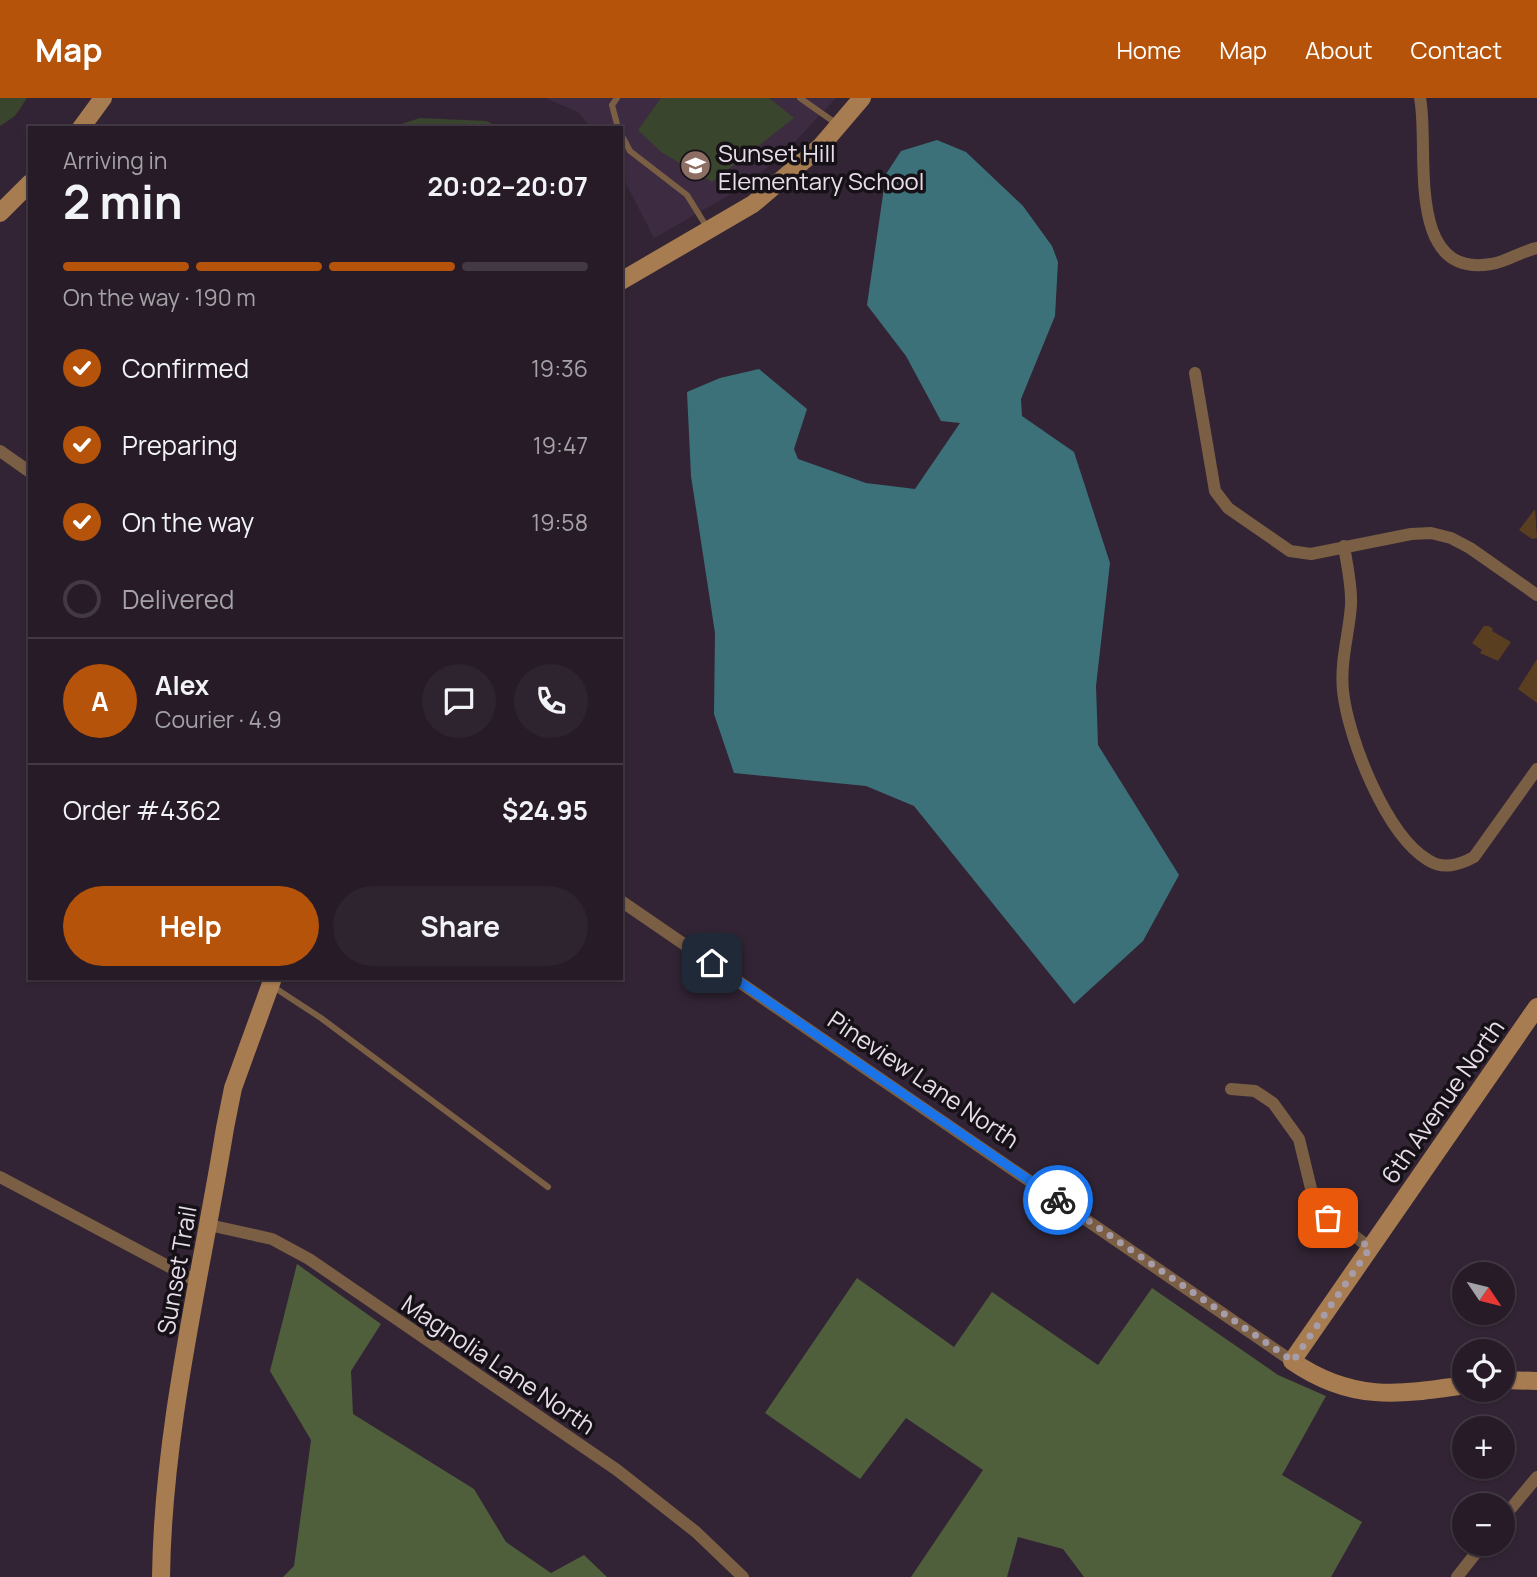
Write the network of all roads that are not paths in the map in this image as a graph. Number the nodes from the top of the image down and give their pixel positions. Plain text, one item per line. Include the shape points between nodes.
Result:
1 (103, 98) edge
2 (617, 98) edge
3 (800, 98) edge
4 (862, 98) edge
5 (1420, 98) edge
6 (839, 125) junction
7 (82, 126) edge
8 (617, 126) edge
9 (623, 138) edge
10 (28, 185) edge
11 (0, 213) edge
12 (709, 232) junction
13 (1537, 248) edge
14 (623, 280) edge
15 (1195, 373) dead end
16 (0, 451) edge
17 (28, 471) edge
18 (1344, 546) junction
19 (1537, 595) edge
20 (1537, 769) edge
21 (623, 902) edge
22 (272, 982) edge
23 (1537, 1007) edge
24 (1231, 1089) dead end
25 (0, 1177) edge
26 (548, 1187) dead end
27 (209, 1225) junction
28 (1370, 1248) junction
29 (198, 1282) junction
30 (1293, 1361) junction
31 (1515, 1380) edge
32 (1537, 1381) edge
33 (1452, 1387) edge
34 (1537, 1477) edge
35 (1515, 1504) edge
36 (1474, 1556) edge
37 (161, 1577) edge
38 (743, 1577) edge
39 (1457, 1577) edge

1 - 7 street
2 - 8 lane via 612,105
3 - 6 lane
4 - 6 street
5 - 13 street via 1425,200 1434,237 1444,250 1475,265 1492,264
6 - 12 street via 789,177
9 - 12 lane via 630,151 687,195
10 - 11 street
12 - 14 street
15 - 18 street via 1213,480 1221,500 1290,551 1311,554
16 - 17 street
18 - 19 street via 1411,534 1451,538
18 - 20 street via 1351,604 1343,656 1348,720 1375,792 1411,844 1429,862 1444,866 1474,858
21 - 30 street, Pineview Lane North
22 - 26 lane
22 - 27 street, Sunset Trail via 233,1088
23 - 28 street, 6th Avenue North
24 - 28 street via 1255,1090 1273,1103 1299,1139 1315,1205
25 - 29 street
27 - 29 street, Sunset Trail
27 - 38 street, Magnolia Lane North via 272,1239 309,1259 617,1470 696,1532
28 - 30 street, 6th Avenue North
29 - 37 street, Sunset Trail via 167,1475
30 - 33 street, Pineview Lane North via 1328,1382 1357,1392 1388,1394
31 - 32 street
34 - 35 street
36 - 39 street

